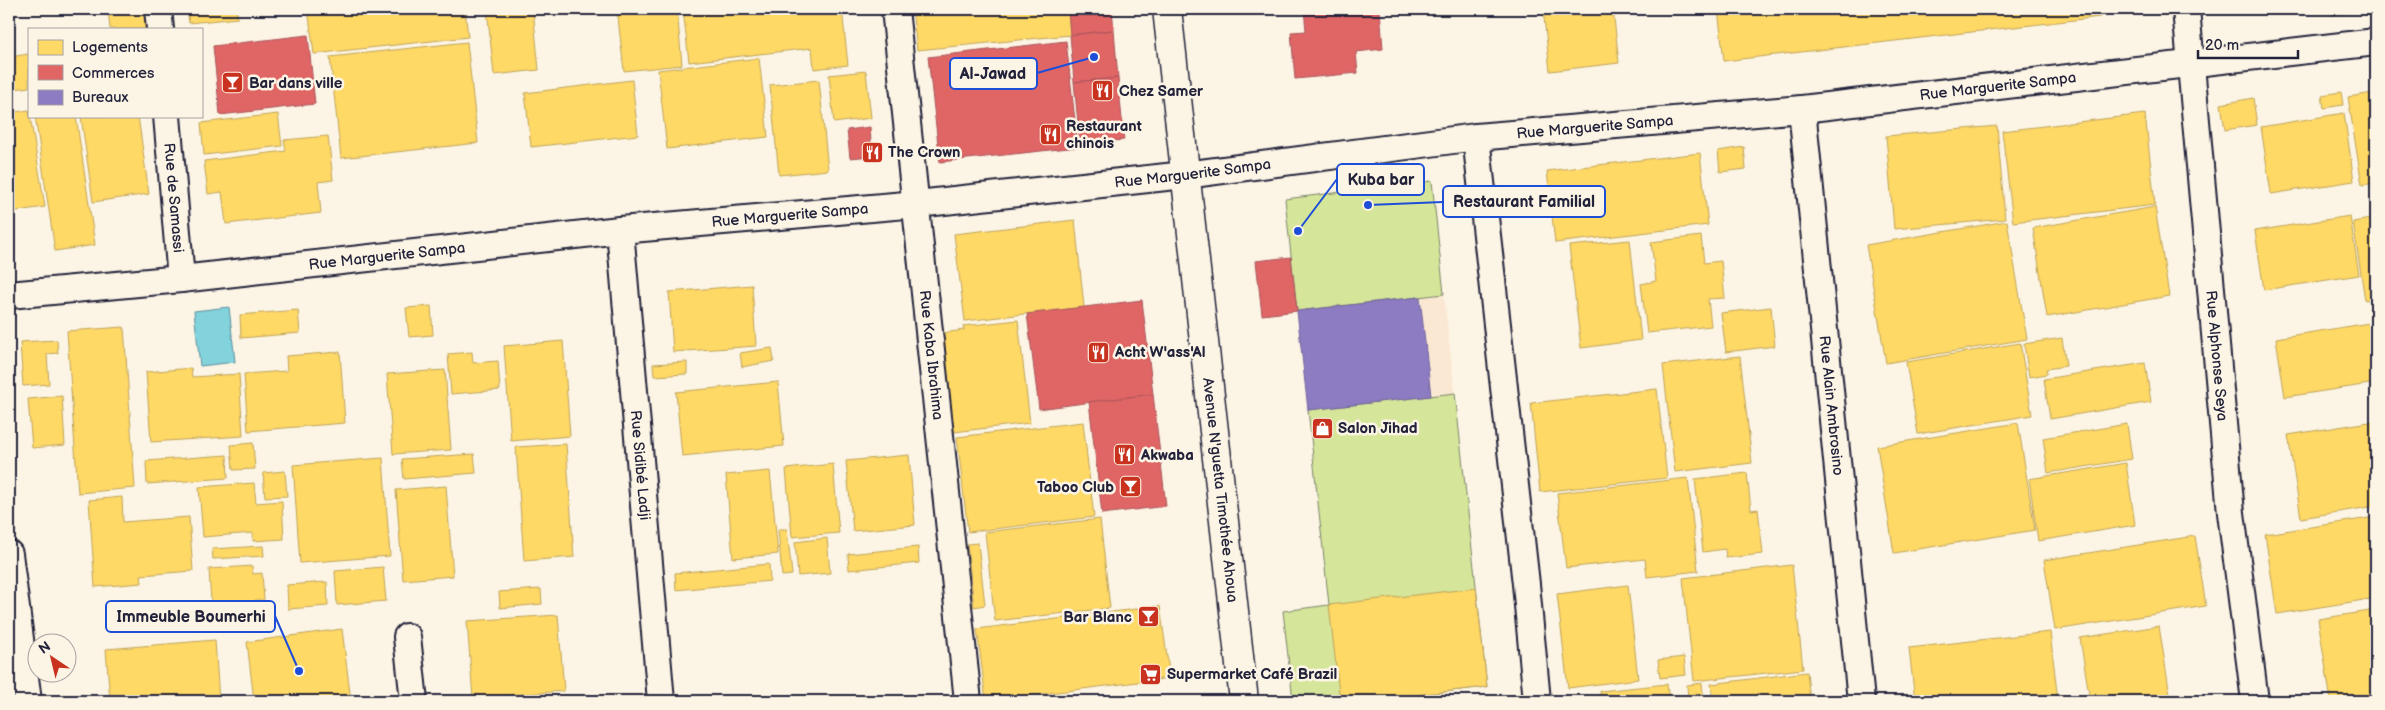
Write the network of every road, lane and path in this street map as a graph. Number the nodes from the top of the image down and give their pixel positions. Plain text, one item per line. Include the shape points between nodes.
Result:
1 (158, 9) edge
2 (895, 9) edge
3 (1167, 9) edge
4 (2186, 9) edge
5 (160, 28) edge
6 (2376, 42) edge
7 (2191, 64) junction
8 (1802, 109) junction
9 (167, 118) edge
10 (1476, 137) junction
11 (1185, 175) junction
12 (917, 204) junction
13 (620, 230) junction
14 (181, 279) junction
15 (9, 295) edge
16 (9, 554) edge
17 (407, 637) dead end
18 (28, 701) edge
19 (414, 701) edge
20 (661, 701) edge
21 (968, 701) edge
22 (1244, 701) edge
23 (1537, 701) edge
24 (1861, 701) edge
25 (2255, 701) edge

1 - 5 street
2 - 12 street, Rue Kaba Ibrahima
3 - 11 street, Avenue N'guetta Timothée Ahoua
4 - 7 street, Rue Alphonse Seya
6 - 7 street, Rue Marguerite Sampa
7 - 8 street, Rue Marguerite Sampa
7 - 25 street, Rue Alphonse Seya via 2231,513
8 - 10 street, Rue Marguerite Sampa
8 - 24 street, Rue Alain Ambrosino
9 - 14 street, Rue de Samassi
10 - 11 street, Rue Marguerite Sampa
10 - 23 street
11 - 12 street, Rue Marguerite Sampa
11 - 22 street, Avenue N'guetta Timothée Ahoua
12 - 13 street, Rue Marguerite Sampa
12 - 21 street, Rue Kaba Ibrahima
13 - 14 street, Rue Marguerite Sampa
13 - 20 street, Rue Sidibé Ladji
14 - 15 street, Rue Marguerite Sampa
16 - 18 street
17 - 19 street

